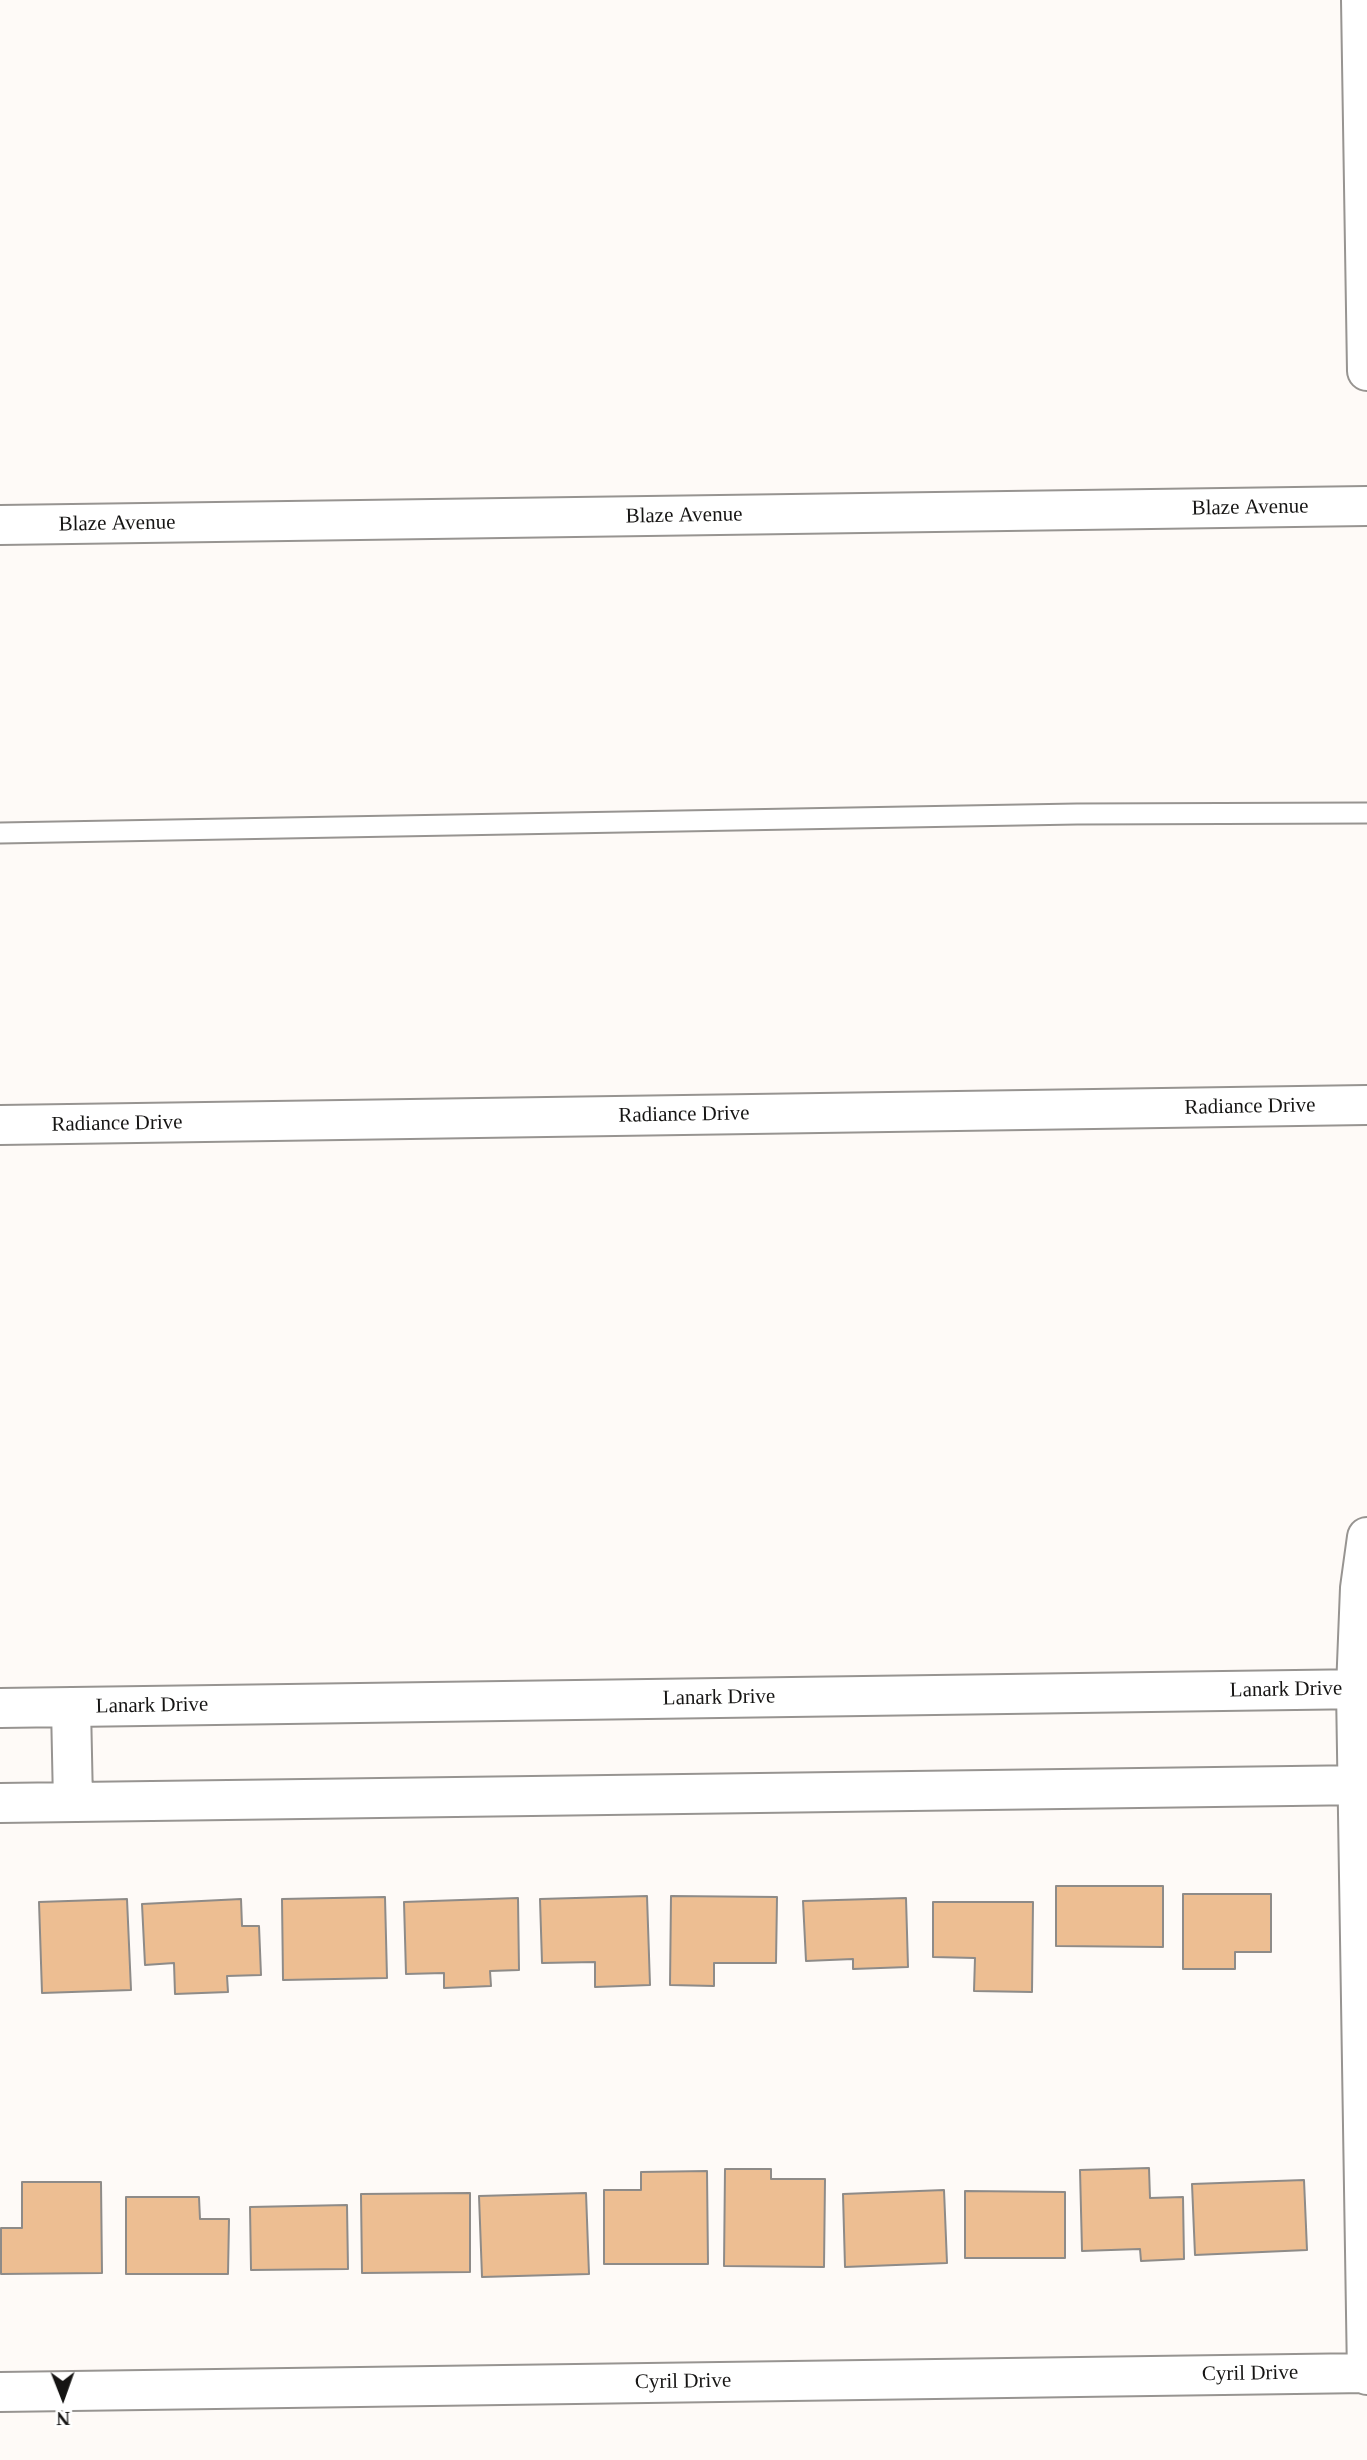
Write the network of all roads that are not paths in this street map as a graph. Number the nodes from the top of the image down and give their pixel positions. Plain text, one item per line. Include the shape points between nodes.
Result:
1 (1361, 0) edge
2 (1367, 371) edge
3 (1367, 506) edge
4 (0, 525) edge
5 (1367, 813) edge
6 (0, 833) edge
7 (1367, 1105) edge
8 (0, 1125) edge
9 (1367, 1537) edge
10 (1362, 1689) edge
11 (71, 1707) junction
12 (0, 1708) edge
13 (1362, 1785) edge
14 (73, 1802) junction
15 (0, 1803) edge
16 (1367, 2374) edge
17 (0, 2392) edge

1 - 2 street
3 - 4 street, Blaze Avenue
5 - 6 lane
7 - 8 street, Radiance Drive
9 - 10 street via 1360,1588
10 - 11 street, Lanark Drive
10 - 13 street
11 - 12 street, Lanark Drive
11 - 14 street, Lanark Drive
13 - 14 street
13 - 16 street
14 - 15 street
16 - 17 street, Cyril Drive

